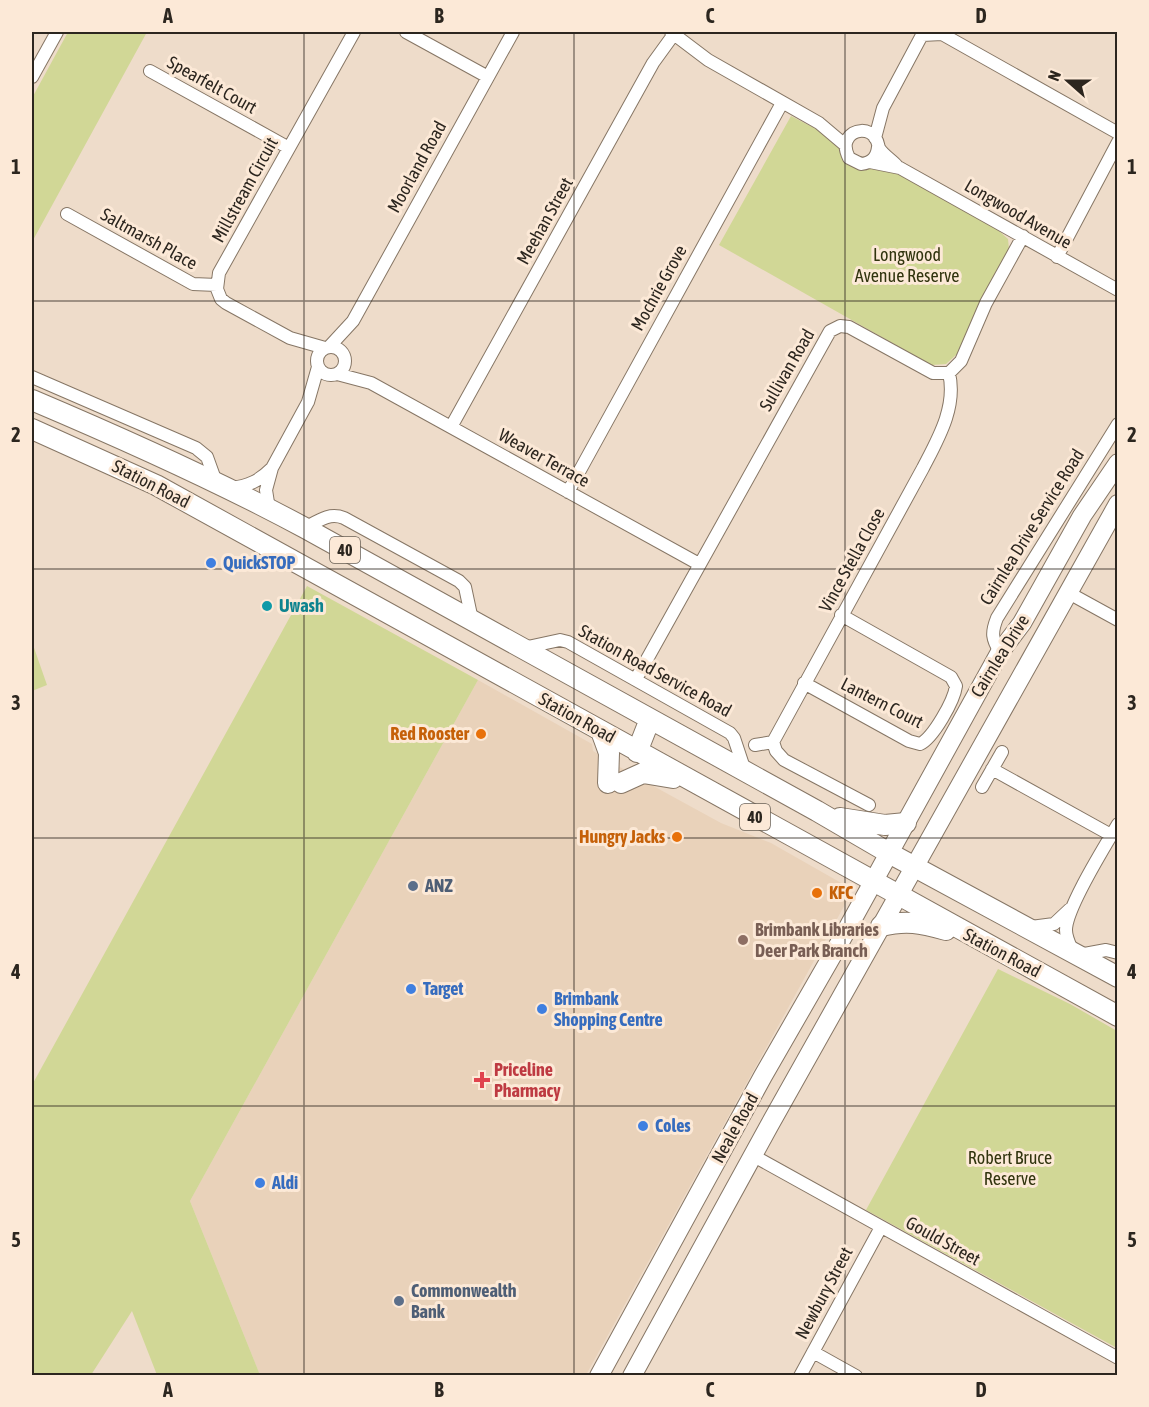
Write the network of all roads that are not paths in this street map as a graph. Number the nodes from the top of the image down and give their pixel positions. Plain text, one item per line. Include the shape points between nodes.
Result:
1 (354, 32) edge
2 (406, 32) edge
3 (513, 32) edge
4 (53, 33) edge
5 (673, 33) edge
6 (921, 33) edge
7 (150, 71) dead end
8 (32, 77) edge
9 (488, 77) junction
10 (782, 102) junction
11 (883, 108) junction
12 (819, 123) junction
13 (858, 132) junction
14 (1118, 133) edge
15 (1118, 142) edge
16 (877, 143) junction
17 (845, 146) junction
18 (289, 148) junction
19 (870, 162) junction
20 (900, 168) junction
21 (67, 214) dead end
22 (1023, 236) junction
23 (1057, 257) junction
24 (217, 285) junction
25 (1118, 290) edge
26 (353, 321) junction
27 (290, 338) junction
28 (327, 347) junction
29 (344, 357) junction
30 (317, 365) junction
31 (949, 373) junction
32 (335, 374) junction
33 (32, 377) edge
34 (371, 383) junction
35 (32, 400) edge
36 (308, 402) junction
37 (1118, 424) edge
38 (451, 427) junction
39 (32, 429) edge
40 (1118, 463) edge
41 (272, 468) junction
42 (222, 485) junction
43 (567, 492) junction
44 (1118, 504) edge
45 (270, 509) junction
46 (305, 528) junction
47 (1109, 531) edge
48 (699, 564) junction
49 (1047, 578) junction
50 (1066, 592) junction
51 (841, 615) junction
52 (472, 620) junction
53 (1118, 620) edge
54 (523, 648) junction
55 (1000, 652) junction
56 (636, 679) junction
57 (804, 683) junction
58 (650, 719) junction
59 (601, 732) junction
60 (773, 742) junction
61 (755, 745) dead end
62 (633, 749) junction
63 (1002, 752) dead end
64 (992, 769) junction
65 (745, 771) junction
66 (688, 780) junction
67 (982, 788) dead end
68 (868, 805) dead end
69 (818, 811) junction
70 (906, 823) junction
71 (1114, 830) edge
72 (889, 853) junction
73 (915, 866) junction
74 (873, 882) junction
75 (898, 895) junction
76 (1073, 906) junction
77 (881, 926) junction
78 (1027, 927) junction
79 (980, 940) junction
80 (1118, 952) edge
81 (1075, 954) junction
82 (1118, 977) edge
83 (1118, 1016) edge
84 (763, 1076) junction
85 (789, 1090) junction
86 (752, 1155) junction
87 (881, 1227) junction
88 (653, 1277) junction
89 (678, 1291) junction
90 (813, 1352) junction
91 (1118, 1358) edge
92 (599, 1376) edge
93 (632, 1376) edge
94 (800, 1376) edge
95 (856, 1376) edge

1 - 18 street, Millstream Circuit
2 - 9 street
3 - 9 street, Moorland Road
4 - 8 street
5 - 10 street via 708,60
5 - 38 street, Meehan Street
6 - 11 street
6 - 14 street via 942,34
7 - 18 street, Spearfelt Court
9 - 26 street, Moorland Road
10 - 12 street
10 - 43 street, Mochrie Grove
11 - 13 street
11 - 16 street
12 - 13 street
12 - 17 street
13 - 16 street via 868,132
13 - 17 street
15 - 23 street
16 - 19 street via 875,158
16 - 20 street, Longwood Avenue
17 - 19 street via 853,161
18 - 24 street, Millstream Circuit via 219,273
19 - 20 street, Longwood Avenue
20 - 22 street, Longwood Avenue
21 - 24 street, Saltmarsh Place via 193,284
22 - 23 street, Longwood Avenue
22 - 31 street via 986,303 961,361
23 - 25 street, Longwood Avenue
24 - 27 street via 218,294 226,303
26 - 28 street, Moorland Road
26 - 29 street, Moorland Road
27 - 28 street
27 - 30 street
28 - 29 street via 338,348
28 - 30 street via 319,354
29 - 32 street via 344,368
29 - 34 street, Weaver Terrace
30 - 32 street via 324,374
30 - 36 street
31 - 48 street, Sullivan Road via 933,373 849,327 830,331
31 - 51 street, Vince Stella Close via 951,402 938,436
32 - 34 street, Weaver Terrace
32 - 36 street
33 - 42 street via 196,448 207,458
34 - 38 street, Weaver Terrace
35 - 42 main road, Station Road / 40
36 - 41 street
37 - 55 street, Cairnlea Drive Service Road via 997,618 992,640
38 - 43 street, Weaver Terrace
39 - 59 main road, Station Road / 40 via 156,485
40 - 49 street, Cairnlea Drive
41 - 42 street via 250,484
41 - 45 street via 266,490
42 - 45 main road, Station Road / 40
43 - 48 street, Weaver Terrace
44 - 47 street, Cairnlea Drive
45 - 46 main road, Station Road / 40
46 - 52 main road, Station Road / 40
46 - 52 street via 336,514 459,581 465,587
47 - 50 street, Cairnlea Drive
48 - 56 street, Sullivan Road
49 - 50 street
49 - 55 street, Cairnlea Drive via 1022,623
50 - 53 street
50 - 73 street, Cairnlea Drive
51 - 57 street, Vince Stella Close
51 - 57 street, Lantern Court via 951,677 956,686 953,697 932,734 920,744
52 - 54 main road, Station Road / 40
54 - 56 street, Station Road Service Road via 560,640 568,642
54 - 58 main road, Station Road / 40
55 - 70 street, Cairnlea Drive
56 - 65 street, Station Road Service Road via 730,733
57 - 60 street, Vince Stella Close
58 - 62 main road
58 - 65 main road, Station Road / 40
59 - 62 main road, Station Road / 40
59 - 66 main road via 614,783 643,774
60 - 61 street
60 - 68 street via 784,759
62 - 66 main road, Station Road / 40
63 - 64 street
64 - 67 street
64 - 71 street
65 - 69 main road, Station Road / 40
66 - 74 main road, Station Road / 40
69 - 70 main road via 868,823
69 - 72 main road, Station Road / 40
70 - 72 street, Cairnlea Drive
71 - 76 street
72 - 73 main road, Station Road / 40
72 - 74 street, Neale Road
73 - 75 street, Cairnlea Drive
73 - 78 main road, Station Road / 40
74 - 75 main road, Station Road / 40
74 - 84 street, Neale Road
75 - 77 street, Neale Road
75 - 79 main road, Station Road / 40
76 - 78 street via 1054,924
76 - 81 street via 1066,937
77 - 79 main road via 913,922
77 - 85 street, Neale Road
78 - 81 main road, Station Road / 40
79 - 83 main road, Station Road / 40
80 - 81 street
81 - 82 main road, Station Road / 40
84 - 85 street
84 - 88 street, Neale Road
85 - 86 street, Neale Road
86 - 87 street, Gould Street
86 - 89 street, Neale Road
87 - 90 street, Newbury Street
87 - 91 street, Gould Street
88 - 89 street
88 - 92 street, Neale Road
89 - 93 street, Neale Road
90 - 94 street, Newbury Street
90 - 95 street

